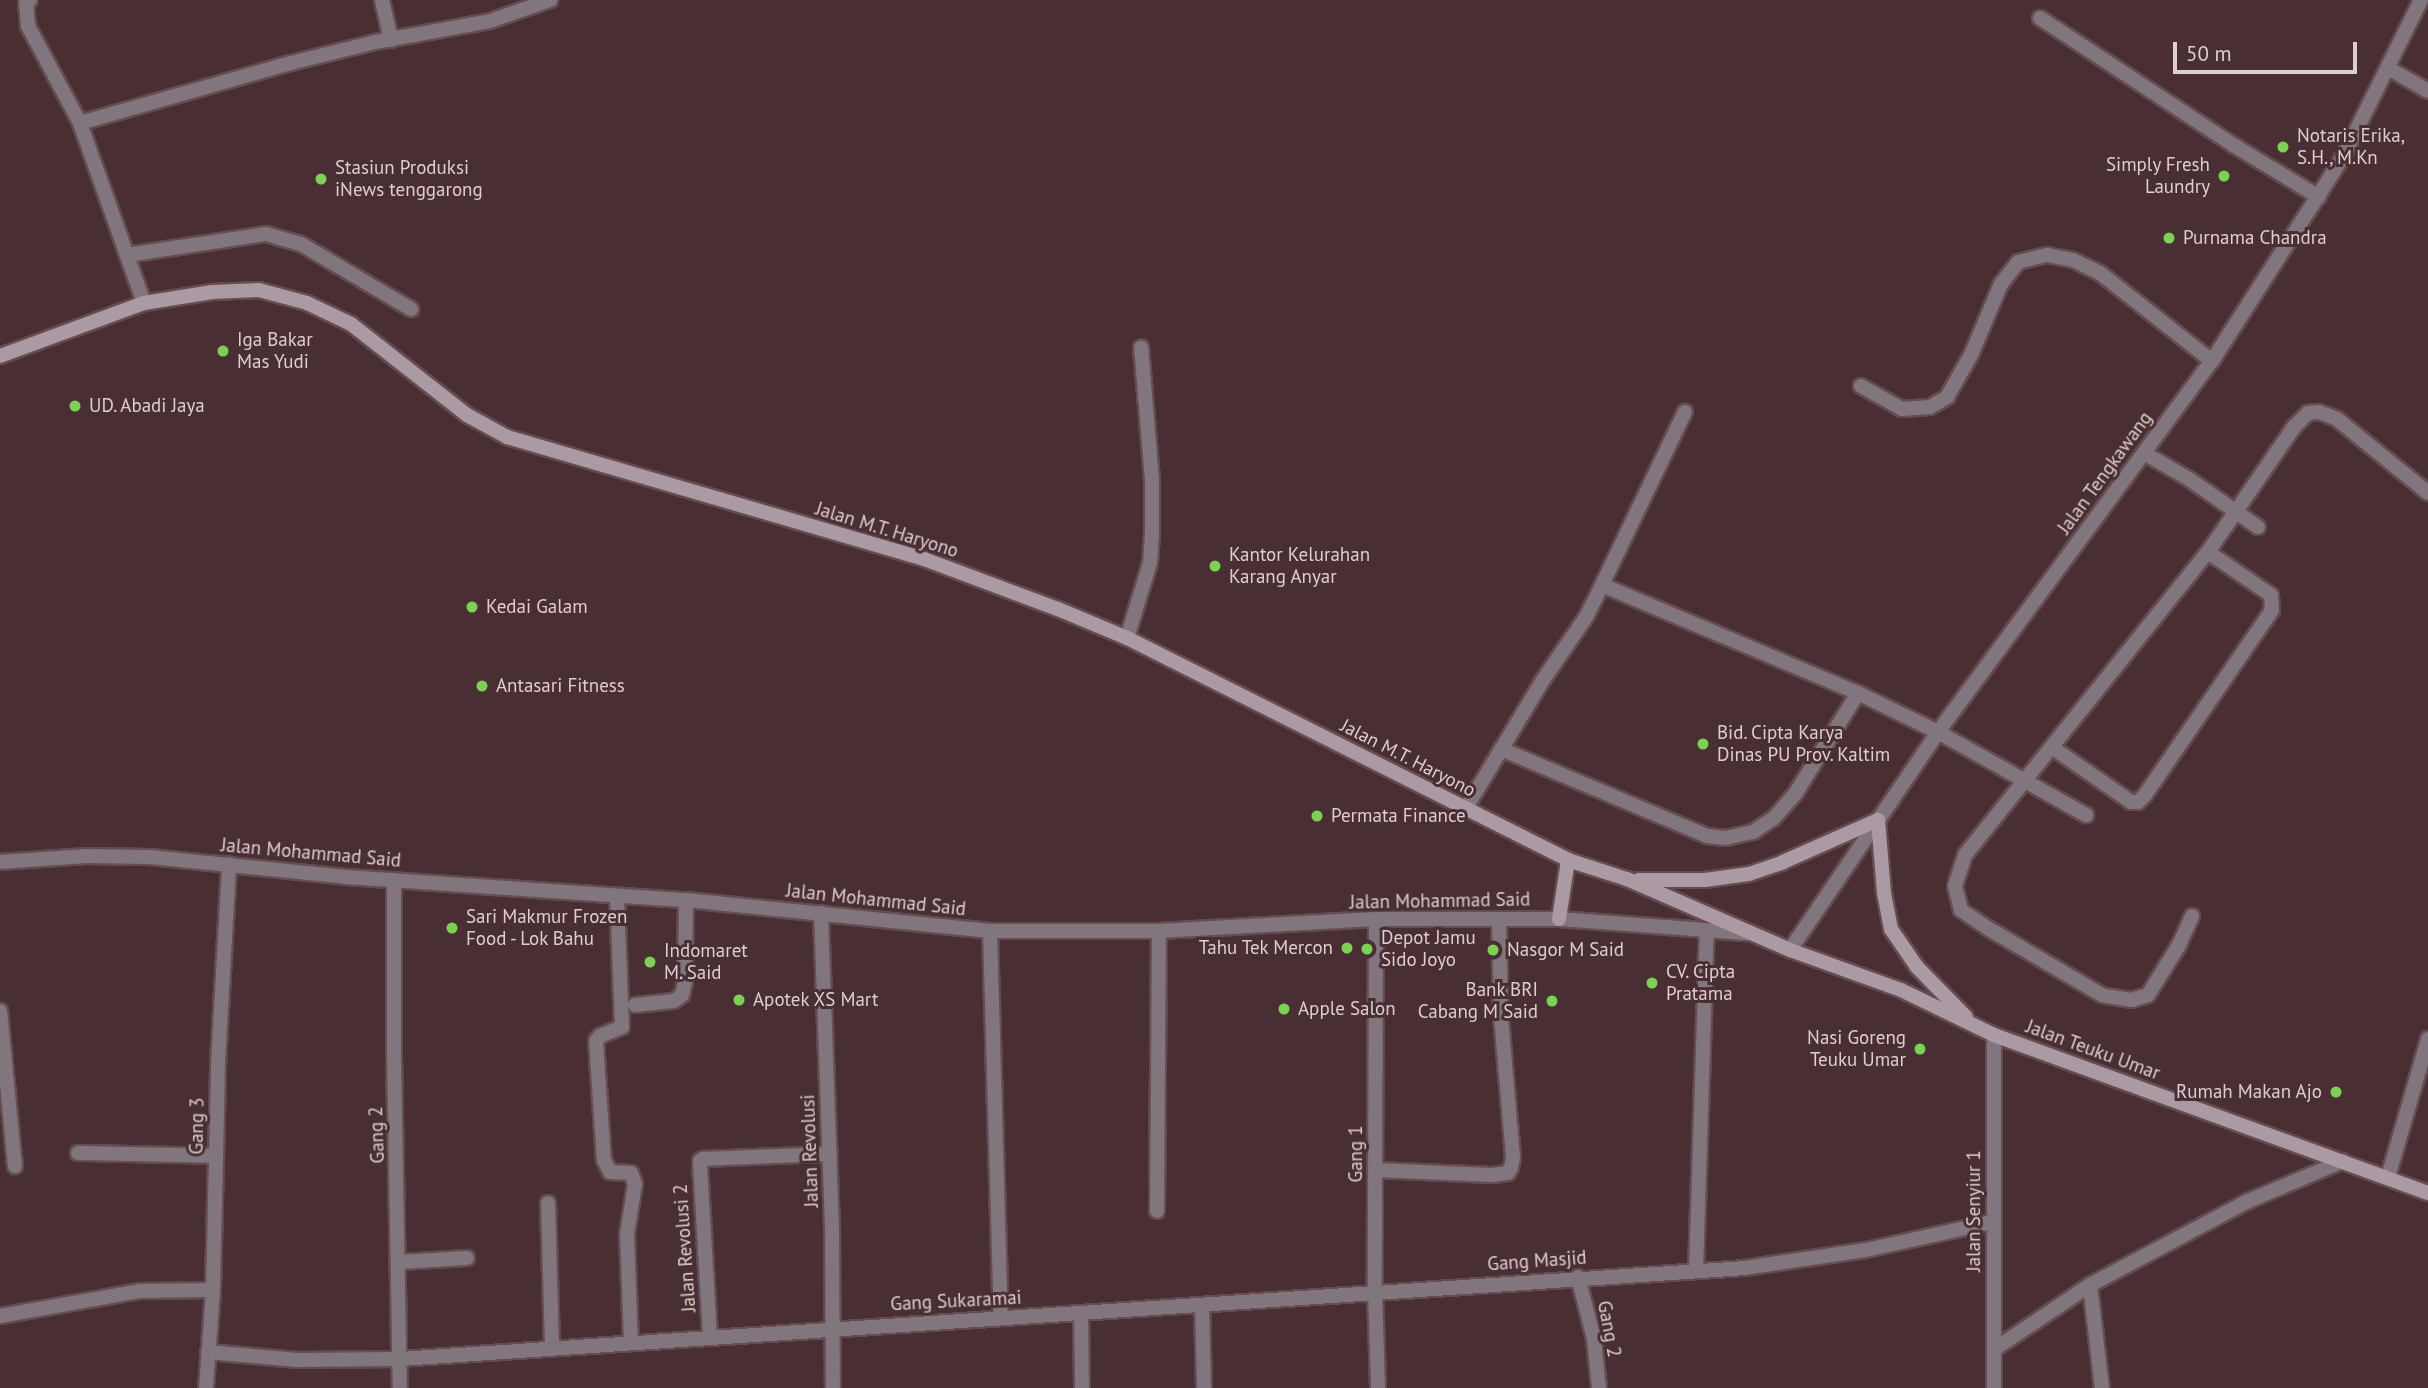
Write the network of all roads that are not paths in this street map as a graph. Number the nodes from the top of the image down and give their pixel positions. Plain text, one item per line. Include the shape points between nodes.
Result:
1 (30, 0) edge
2 (382, 0) edge
3 (550, 0) edge
4 (2421, 0) edge
5 (2040, 18) dead end
6 (391, 40) junction
7 (2388, 68) junction
8 (2428, 91) edge
9 (80, 123) junction
10 (2319, 197) junction
11 (127, 255) junction
12 (144, 303) junction
13 (411, 309) dead end
14 (1141, 347) dead end
15 (0, 356) edge
16 (2212, 361) junction
17 (1861, 386) dead end
18 (1685, 412) dead end
19 (2144, 453) junction
20 (2428, 493) edge
21 (2234, 512) junction
22 (2258, 527) dead end
23 (2208, 552) junction
24 (1602, 585) junction
25 (1127, 638) junction
26 (1858, 693) junction
27 (1938, 732) junction
28 (1501, 748) junction
29 (2053, 748) junction
30 (2028, 780) junction
31 (1466, 808) junction
32 (2087, 815) dead end
33 (1878, 820) junction
34 (1568, 860) junction
35 (0, 862) edge
36 (229, 864) junction
37 (1627, 879) junction
38 (394, 880) junction
39 (617, 897) junction
40 (686, 900) junction
41 (821, 913) junction
42 (2192, 916) dead end
43 (1376, 919) junction
44 (1499, 919) junction
45 (1559, 919) junction
46 (1707, 930) junction
47 (989, 931) junction
48 (1159, 931) junction
49 (1749, 933) junction
50 (1790, 950) junction
51 (635, 1005) dead end
52 (0, 1011) edge
53 (1973, 1025) junction
54 (1994, 1035) junction
55 (2428, 1039) edge
56 (78, 1153) dead end
57 (830, 1154) junction
58 (216, 1156) junction
59 (2343, 1161) junction
60 (15, 1166) dead end
61 (1375, 1170) junction
62 (2388, 1177) junction
63 (2428, 1193) edge
64 (548, 1203) dead end
65 (1157, 1211) dead end
66 (1992, 1222) junction
67 (467, 1258) dead end
68 (399, 1262) junction
69 (1696, 1271) junction
70 (1578, 1277) junction
71 (2090, 1285) junction
72 (213, 1290) junction
73 (1375, 1291) junction
74 (1202, 1305) junction
75 (1081, 1314) junction
76 (0, 1316) edge
77 (1001, 1317) junction
78 (833, 1328) junction
79 (710, 1337) junction
80 (631, 1342) junction
81 (552, 1348) junction
82 (1996, 1348) junction
83 (208, 1352) junction
84 (400, 1359) junction
85 (206, 1388) edge
86 (400, 1388) edge
87 (833, 1388) edge
88 (1082, 1388) edge
89 (1204, 1388) edge
90 (1378, 1388) edge
91 (1600, 1388) edge
92 (1994, 1388) edge
93 (2102, 1388) edge

1 - 9 street via 26,3 29,26
2 - 6 street
3 - 6 street via 490,21
4 - 7 street, Jalan Tengkawang
5 - 10 street
6 - 9 street via 291,63
7 - 8 street
7 - 10 street, Jalan Tengkawang
9 - 11 street
10 - 16 street, Jalan Tengkawang
11 - 12 street
11 - 13 street via 266,234 301,244
12 - 15 main road, Jalan M.T. Haryono
12 - 25 main road, Jalan M.T. Haryono via 259,290 307,303 351,324 467,415 507,437 924,559
14 - 25 street via 1152,536 1150,563
16 - 17 street via 2100,273 2073,260 2047,255 2018,262 2001,284 1947,397 1930,407 1902,408
16 - 19 street, Jalan Tengkawang
18 - 24 street
19 - 21 street
19 - 27 street, Jalan Tengkawang
20 - 21 street via 2337,419 2308,413
21 - 22 street
21 - 23 street
23 - 29 street
23 - 29 street via 2271,595 2272,610 2145,795 2131,802
24 - 26 street
24 - 28 street
25 - 31 main road, Jalan M.T. Haryono
26 - 27 street
26 - 28 street via 1795,794 1774,818 1753,832 1726,838 1707,836
27 - 30 street
27 - 33 street, Jalan Tengkawang
28 - 31 street
29 - 30 street
30 - 32 street
30 - 42 street via 1965,855 1955,886 1961,909 2102,995 2132,1000 2148,995
31 - 34 main road, Jalan M.T. Haryono
33 - 37 main road via 1749,874 1705,880
33 - 50 street, Jalan Tengkawang
33 - 53 main road via 1891,929 1917,967
34 - 37 main road, Jalan M.T. Haryono
34 - 45 main road
35 - 36 street, Jalan Mohammad Said via 87,856
36 - 38 street, Jalan Mohammad Said
36 - 58 street, Gang 3
37 - 49 main road, Jalan M.T. Haryono
38 - 39 street, Jalan Mohammad Said
38 - 68 street, Gang 2
39 - 40 street, Jalan Mohammad Said
39 - 80 street via 622,1027 596,1041 604,1160 611,1172 631,1173 635,1184 627,1234
40 - 41 street, Jalan Mohammad Said
40 - 51 street via 682,995 674,1001
41 - 47 street, Jalan Mohammad Said
41 - 57 street, Jalan Revolusi
43 - 44 street, Jalan Mohammad Said
43 - 48 street, Jalan Mohammad Said
43 - 61 street, Gang 1
44 - 45 street, Jalan Mohammad Said
44 - 61 street via 1511,1168 1502,1174
45 - 46 street, Jalan Mohammad Said
46 - 49 street, Jalan Mohammad Said
46 - 69 street
47 - 48 street, Jalan Mohammad Said
47 - 77 street
48 - 65 street
49 - 50 main road, Jalan Teuku Umar
50 - 53 main road, Jalan Teuku Umar via 1901,990
52 - 60 street
53 - 54 main road, Jalan Teuku Umar
54 - 59 main road, Jalan Teuku Umar
54 - 66 street, Jalan Senyiur 1
55 - 62 street
56 - 58 street
57 - 78 street, Jalan Revolusi
57 - 79 street, Jalan Revolusi 2 via 700,1161
58 - 72 street, Gang 3
59 - 62 main road, Jalan Teuku Umar
59 - 71 street via 2246,1202
61 - 73 street, Gang 1
62 - 63 main road, Jalan Teuku Umar
64 - 81 street
66 - 69 street, Gang Masjid via 1866,1250
66 - 82 street, Jalan Senyiur 1
67 - 68 street
68 - 84 street, Gang 2
69 - 70 street, Gang Masjid
70 - 73 street, Gang Masjid
70 - 91 street, Gang 2 via 1594,1339
71 - 82 street
71 - 93 street
72 - 76 street via 141,1291
72 - 83 street, Gang 3
73 - 74 street, Gang Masjid
73 - 90 street, Gang 1
74 - 75 street, Gang Masjid
74 - 89 street
75 - 77 street, Gang Sukaramai
75 - 88 street
77 - 78 street, Gang Sukaramai
78 - 79 street, Gang Sukaramai
78 - 87 street, Jalan Revolusi
79 - 80 street, Gang Sukaramai
80 - 81 street, Gang Sukaramai
81 - 84 street, Gang Sukaramai
82 - 92 street, Jalan Senyiur 1
83 - 84 street, Gang Sukaramai via 298,1360
83 - 85 street, Gang 3
84 - 86 street, Gang 2

